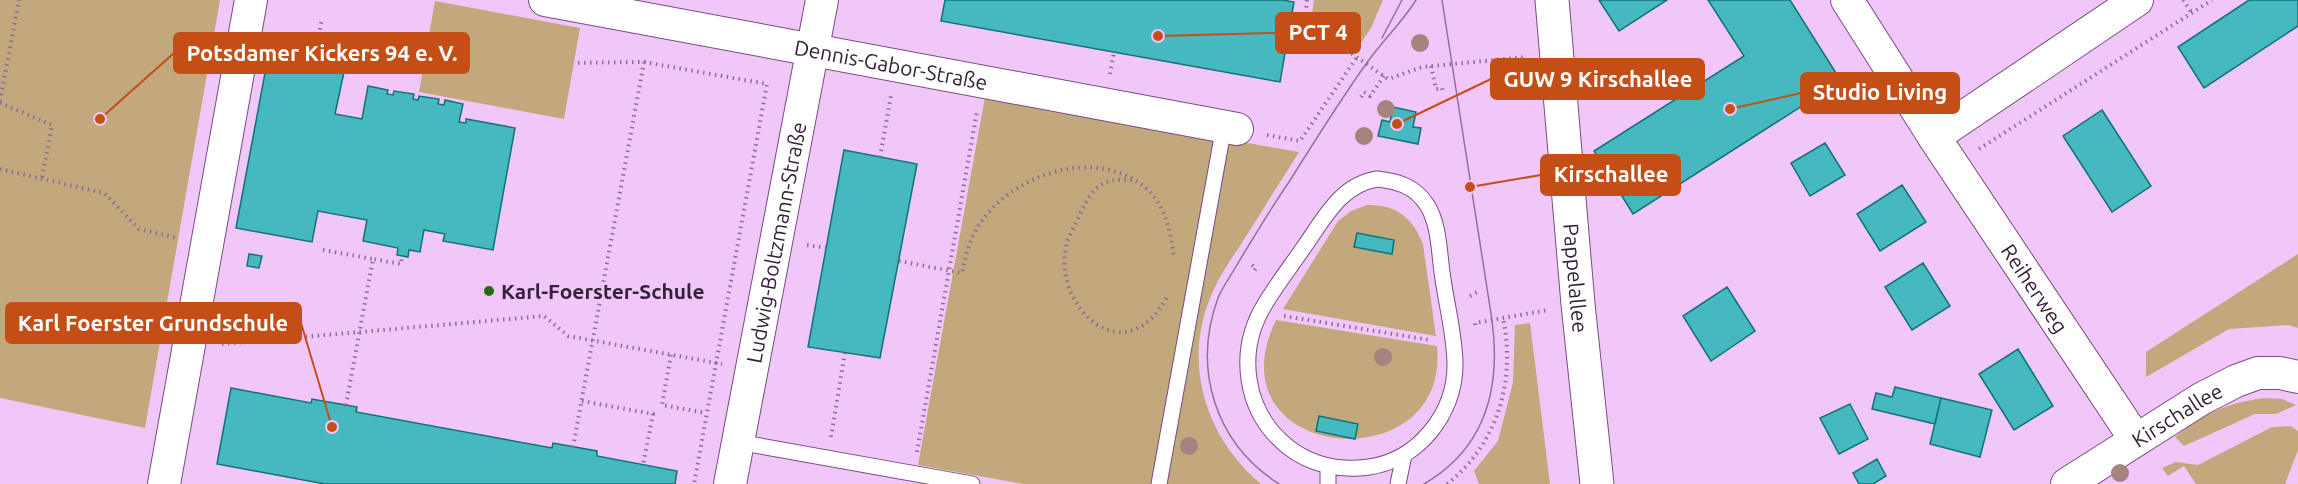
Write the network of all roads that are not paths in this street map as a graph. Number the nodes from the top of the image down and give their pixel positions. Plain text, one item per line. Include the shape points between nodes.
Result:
1 (251, 0) edge
2 (545, 0) edge
3 (822, 0) edge
4 (1552, 0) edge
5 (1847, 0) edge
6 (2137, 0) edge
7 (813, 50) junction
8 (1231, 128) joint
9 (1934, 137) junction
10 (2298, 377) edge
11 (2136, 440) junction
12 (738, 442) junction
13 (1404, 455) junction
14 (1328, 466) junction
15 (164, 484) edge
16 (730, 484) edge
17 (972, 484) edge
18 (1159, 484) edge
19 (1328, 484) edge
20 (1398, 484) edge
21 (1597, 484) edge
22 (2067, 484) edge

1 - 15 street
2 - 7 street, Dennis-Gabor-Straße
3 - 7 street, Ludwig-Boltzmann-Straße
4 - 21 street, Pappelallee
5 - 9 street, Reiherweg
6 - 9 street
7 - 8 street, Dennis-Gabor-Straße
7 - 12 street, Ludwig-Boltzmann-Straße
8 - 18 lane
9 - 11 street, Reiherweg
10 - 11 street, Kirschallee via 2258,373 2236,381
11 - 22 street, Kirschallee
12 - 16 street, Ludwig-Boltzmann-Straße
12 - 17 lane
13 - 14 lane via 1367,468
13 - 14 lane via 1429,434 1446,407 1455,366 1452,337 1433,216 1418,193 1393,180 1366,181 1353,185 1337,199 1264,305 1248,350 1247,368 1255,405 1278,439 1302,457
13 - 20 lane
14 - 19 lane

